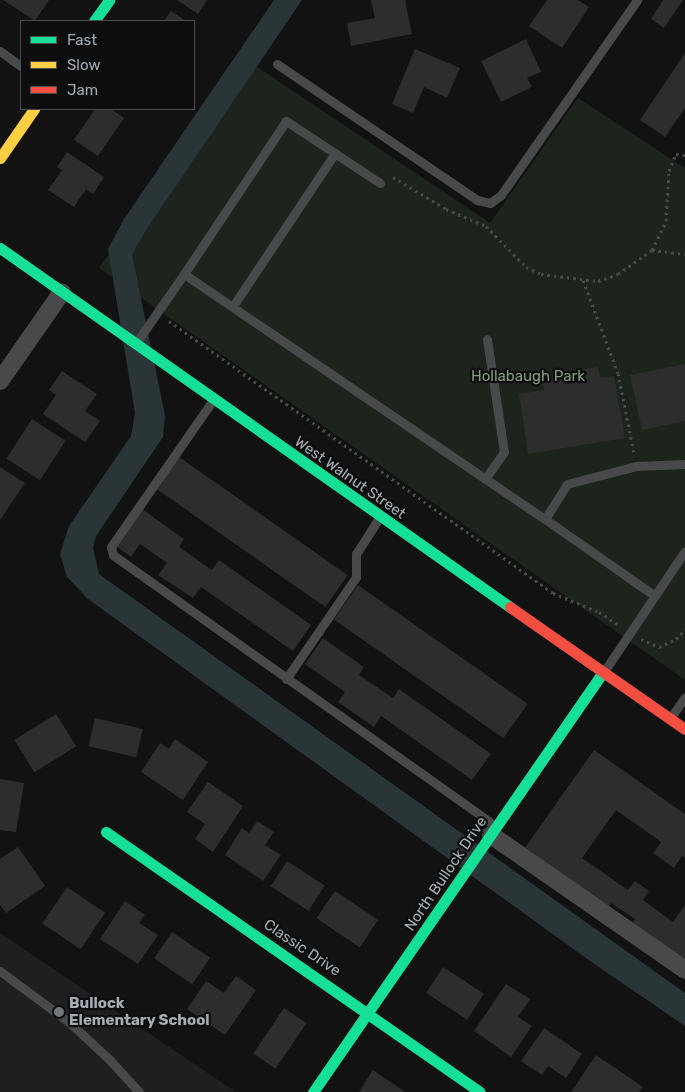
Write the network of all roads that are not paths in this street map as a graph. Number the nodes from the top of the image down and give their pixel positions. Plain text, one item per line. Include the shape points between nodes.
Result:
1 (109, 0) edge
2 (636, 0) edge
3 (95, 20) edge
4 (0, 51) edge
5 (277, 64) dead end
6 (20, 65) edge
7 (33, 110) edge
8 (335, 153) junction
9 (0, 158) edge
10 (380, 183) dead end
11 (0, 248) edge
12 (184, 274) junction
13 (62, 292) junction
14 (233, 306) junction
15 (487, 339) dead end
16 (136, 344) junction
17 (0, 381) edge
18 (213, 400) junction
19 (685, 464) edge
20 (485, 479) junction
21 (379, 517) junction
22 (545, 519) junction
23 (685, 551) edge
24 (654, 596) junction
25 (603, 672) junction
26 (286, 679) junction
27 (685, 697) edge
28 (670, 718) junction
29 (685, 729) edge
30 (106, 832) dead end
31 (492, 834) junction
32 (0, 970) edge
33 (685, 970) edge
34 (369, 1013) junction
35 (138, 1092) edge
36 (313, 1092) edge
37 (480, 1092) edge

1 - 3 street
2 - 5 lane via 501,194 490,203 477,200
4 - 6 lane
7 - 9 street
8 - 10 lane
8 - 12 lane via 286,121
8 - 14 lane
11 - 13 street, West Walnut Street
12 - 14 lane
12 - 16 lane
13 - 16 street, West Walnut Street
13 - 17 street
14 - 20 lane
15 - 20 lane via 504,452
16 - 18 street, West Walnut Street
18 - 21 street, West Walnut Street
18 - 26 lane via 111,546 113,555
19 - 22 lane via 636,466 567,484
20 - 22 lane
21 - 25 street, West Walnut Street
21 - 26 lane via 356,554 356,577
22 - 24 lane
23 - 24 lane
24 - 25 lane
25 - 28 street, West Walnut Street
25 - 31 street, North Bullock Drive
26 - 31 lane
27 - 28 lane
28 - 29 street, West Walnut Street
30 - 34 street, Classic Drive
31 - 33 street
31 - 34 street, North Bullock Drive
32 - 35 lane via 69,1022 109,1059
34 - 36 street, North Bullock Drive
34 - 37 street, Classic Drive

